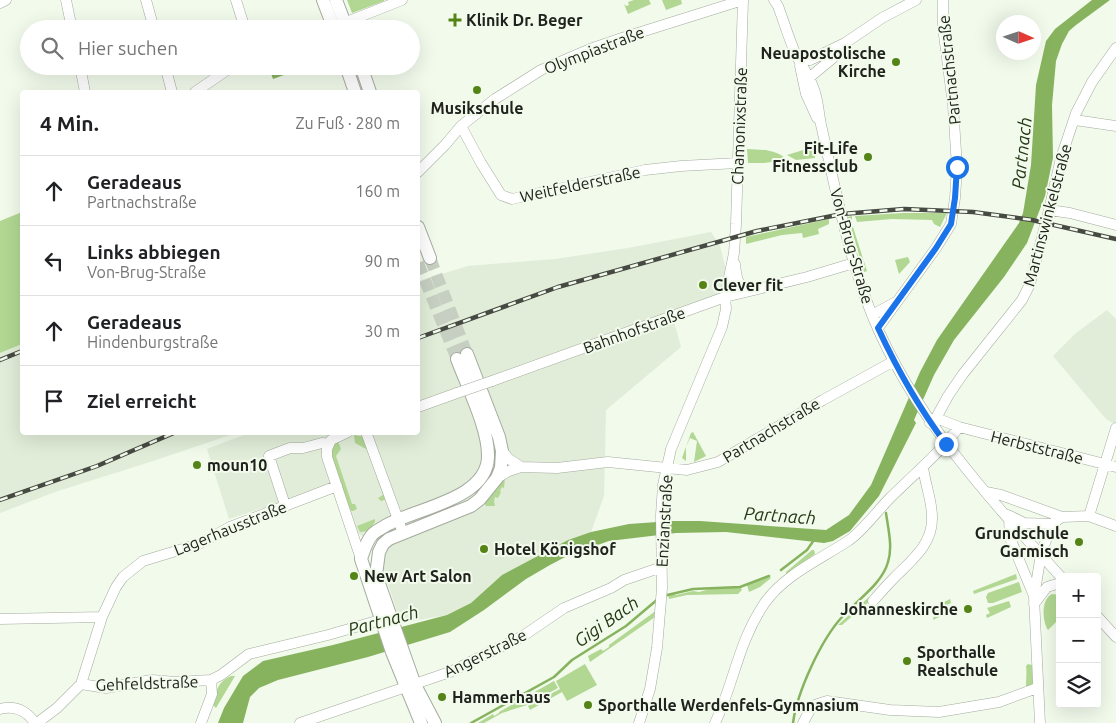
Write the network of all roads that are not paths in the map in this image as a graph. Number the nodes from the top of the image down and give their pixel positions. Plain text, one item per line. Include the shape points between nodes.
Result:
1 (6, 0) edge
2 (66, 0) edge
3 (146, 0) edge
4 (236, 0) edge
5 (323, 0) edge
6 (336, 0) edge
7 (402, 0) edge
8 (743, 0) edge
9 (774, 0) edge
10 (916, 0) edge
11 (943, 0) edge
12 (0, 3) edge
13 (70, 20) edge
14 (152, 20) edge
15 (242, 20) edge
16 (334, 20) edge
17 (337, 20) edge
18 (355, 20) edge
19 (845, 43) junction
20 (1114, 53) edge
21 (799, 60) junction
22 (82, 75) edge
23 (167, 75) edge
24 (220, 75) edge
25 (349, 75) edge
26 (364, 75) edge
27 (812, 76) junction
28 (85, 90) edge
29 (171, 90) edge
30 (197, 90) edge
31 (354, 90) edge
32 (369, 90) edge
33 (1075, 120) junction
34 (461, 126) junction
35 (1116, 126) edge
36 (822, 127) junction
37 (738, 163) junction
38 (420, 170) edge
39 (1050, 210) junction
40 (1116, 226) edge
41 (420, 232) edge
42 (734, 253) junction
43 (430, 258) tunnel mouth
44 (854, 262) junction
45 (746, 291) junction
46 (725, 297) junction
47 (897, 302) junction
48 (872, 315) junction
49 (878, 328) junction
50 (894, 361) junction
51 (420, 406) edge
52 (933, 420) junction
53 (959, 427) junction
54 (1116, 428) edge
55 (342, 435) edge
56 (367, 435) edge
57 (329, 444) junction
58 (946, 444) junction
59 (502, 451) junction
60 (1104, 464) junction
61 (667, 467) junction
62 (924, 467) junction
63 (1116, 467) edge
64 (521, 468) junction
65 (913, 477) junction
66 (497, 478) junction
67 (926, 485) junction
68 (337, 486) junction
69 (986, 492) junction
70 (285, 505) junction
71 (1007, 516) junction
72 (1089, 516) junction
73 (1062, 517) junction
74 (398, 520) junction
75 (1052, 524) junction
76 (1116, 526) edge
77 (403, 533) junction
78 (362, 540) junction
79 (381, 548) junction
80 (1041, 554) junction
81 (662, 567) junction
82 (1058, 573) edge
83 (1056, 584) edge
84 (873, 601) dead end
85 (1034, 601) junction
86 (102, 617) junction
87 (1099, 618) edge
88 (0, 619) edge
89 (387, 624) junction
90 (1116, 637) edge
91 (211, 680) junction
92 (81, 684) junction
93 (410, 687) junction
94 (1038, 688) junction
95 (0, 709) edge
96 (36, 723) edge
97 (202, 723) edge
98 (300, 723) edge
99 (421, 723) edge
100 (435, 723) edge
101 (639, 723) edge
102 (715, 723) edge
103 (802, 723) edge
104 (1040, 723) edge

1 - 12 street
2 - 13 street
3 - 14 street
4 - 15 street
5 - 16 main road
6 - 17 main road
7 - 18 street
8 - 34 street, Olympiastraße via 590,49 541,70 495,99
8 - 37 street, Chamonixstraße
9 - 21 street
10 - 19 street
11 - 47 street, Partnachstraße via 957,181 951,224
19 - 21 street via 810,60
19 - 27 street
20 - 33 street, Martinswinkelstraße via 1092,82
21 - 27 street, Von-Brug-Straße
21 - 36 street, Von-Brug-Straße via 806,94
22 - 28 street
23 - 29 street
24 - 30 street
25 - 31 main road
26 - 32 main road
27 - 36 street, Von-Brug-Straße
33 - 35 street
33 - 39 street, Martinswinkelstraße via 1061,158
34 - 37 street, Weitfelderstraße via 501,195 512,199 645,170
34 - 38 street, Olympiastraße
36 - 44 street, Von-Brug-Straße
37 - 42 street, Chamonixstraße
39 - 40 street
39 - 52 street, Martinswinkelstraße via 1030,284 1022,300 963,374
41 - 43 main road
42 - 45 street, Chamonixstraße via 736,276
42 - 46 street, Chamonixstraße
44 - 45 street, Bahnhofstraße
44 - 48 street, Von-Brug-Straße
45 - 46 street, Bahnhofstraße
46 - 51 street, Bahnhofstraße, bridge
46 - 61 street, Enzianstraße via 722,327
47 - 48 street, Partnachstraße
47 - 49 street, Partnachstraße
48 - 49 street, Von-Brug-Straße
49 - 50 street, Von-Brug-Straße
50 - 52 street, Von-Brug-Straße via 908,387
50 - 61 street, Partnachstraße via 718,462 686,470
52 - 53 street, Herbststraße
52 - 58 street, Von-Brug-Straße
53 - 58 street
53 - 60 street, Herbststraße
54 - 60 street
55 - 57 street
56 - 74 street
57 - 68 street via 327,457
57 - 70 street via 290,448 269,456
58 - 62 street
58 - 69 street, Von-Brug-Straße
59 - 64 street
59 - 66 main road
59 - 74 main road via 495,424 462,356 484,429 487,466 469,490
60 - 63 street, Herbststraße
60 - 72 street
61 - 64 street, Partnachstraße via 608,462 558,468
61 - 81 street, Enzianstraße via 661,516
62 - 65 street
62 - 67 street
64 - 66 street, Partnachstraße
65 - 67 street via 916,482
65 - 102 street via 850,540 804,568 764,603 738,654 724,704
66 - 77 main road via 472,506
67 - 84 street via 932,519 929,536 922,550
68 - 70 street, Lagerhausstraße
68 - 78 street
69 - 71 street, Von-Brug-Straße
69 - 73 street
70 - 86 street, Lagerhausstraße via 230,527 199,544 143,561 123,577
71 - 75 street via 1024,522
71 - 80 street, Von-Brug-Straße
71 - 85 street via 1010,538
72 - 73 street
72 - 76 street
73 - 75 street
74 - 77 street
74 - 78 main road
75 - 80 street
77 - 79 main road via 389,539
78 - 79 street
78 - 89 main road via 361,559
79 - 89 main road via 376,575
80 - 82 street, Von-Brug-Straße
80 - 85 street
81 - 93 street, Angerstraße via 624,580 564,608 492,652
81 - 101 street, Enzianstraße via 655,668
83 - 85 street via 1046,587
85 - 94 street
86 - 88 street
86 - 92 street, Lagerhausstraße
87 - 90 street
89 - 91 street via 248,654
89 - 93 main road
91 - 92 street, Gehfeldstraße via 152,680 106,688
91 - 97 street via 212,694
92 - 96 street, Gehfeldstraße
93 - 98 street, Angerstraße
93 - 99 main road
93 - 100 main road
94 - 103 street via 999,702 939,712 890,710 826,701 812,706
94 - 104 street
95 - 96 street via 10,706 21,709

